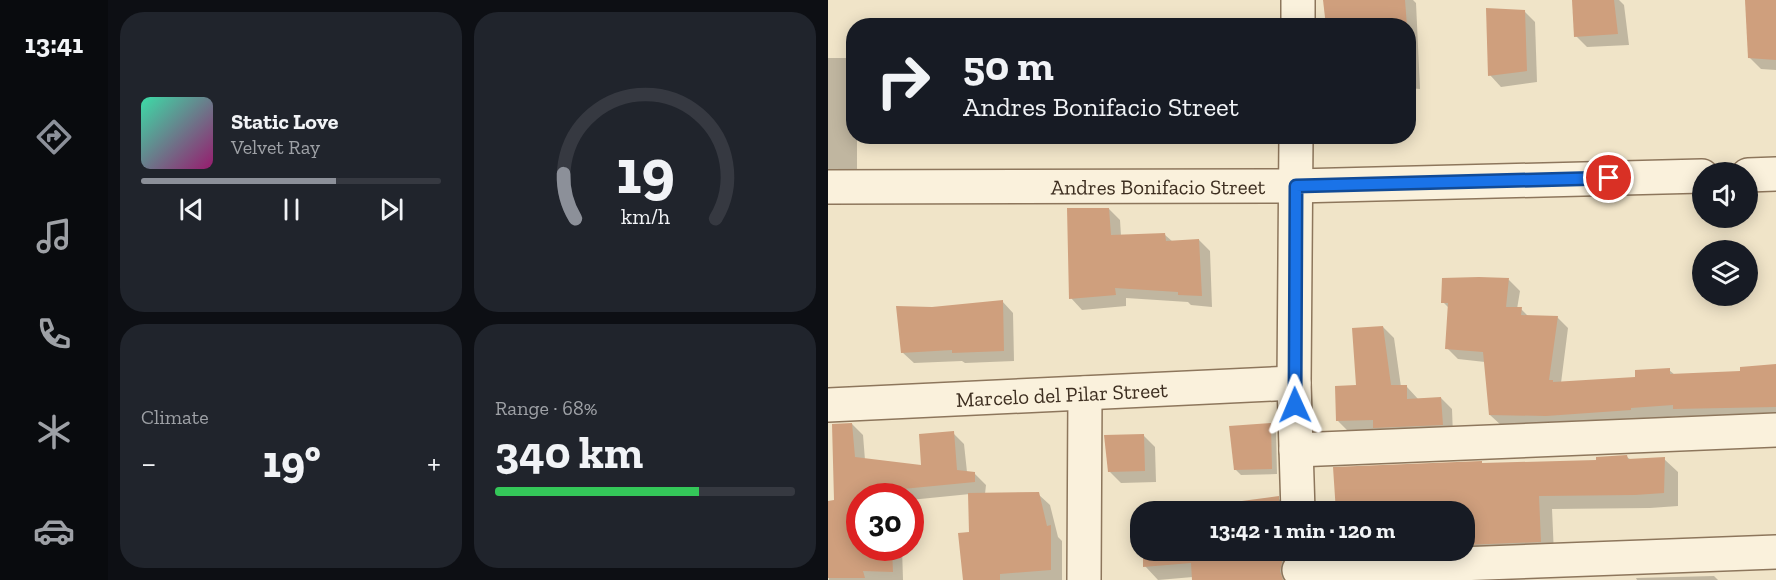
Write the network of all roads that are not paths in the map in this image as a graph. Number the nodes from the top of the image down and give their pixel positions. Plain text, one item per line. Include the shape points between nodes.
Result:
1 (1298, 0) edge
2 (1298, 18) edge
3 (1296, 144) edge
4 (1758, 174) edge
5 (1776, 174) edge
6 (1692, 176) edge
7 (1296, 186) junction
8 (828, 187) edge
9 (1294, 383) junction
10 (1085, 393) junction
11 (828, 405) edge
12 (1776, 430) edge
13 (1296, 450) junction
14 (1298, 501) edge
15 (1776, 552) edge
16 (1299, 567) edge
17 (1084, 580) edge

1 - 2 street
3 - 7 street
4 - 5 street
6 - 7 street, Andres Bonifacio Street
7 - 8 street, Andres Bonifacio Street
7 - 9 street
9 - 10 street, Marcelo del Pilar Street
9 - 13 street
10 - 11 street, Marcelo del Pilar Street
10 - 17 street
12 - 13 street
13 - 14 street
15 - 16 street

